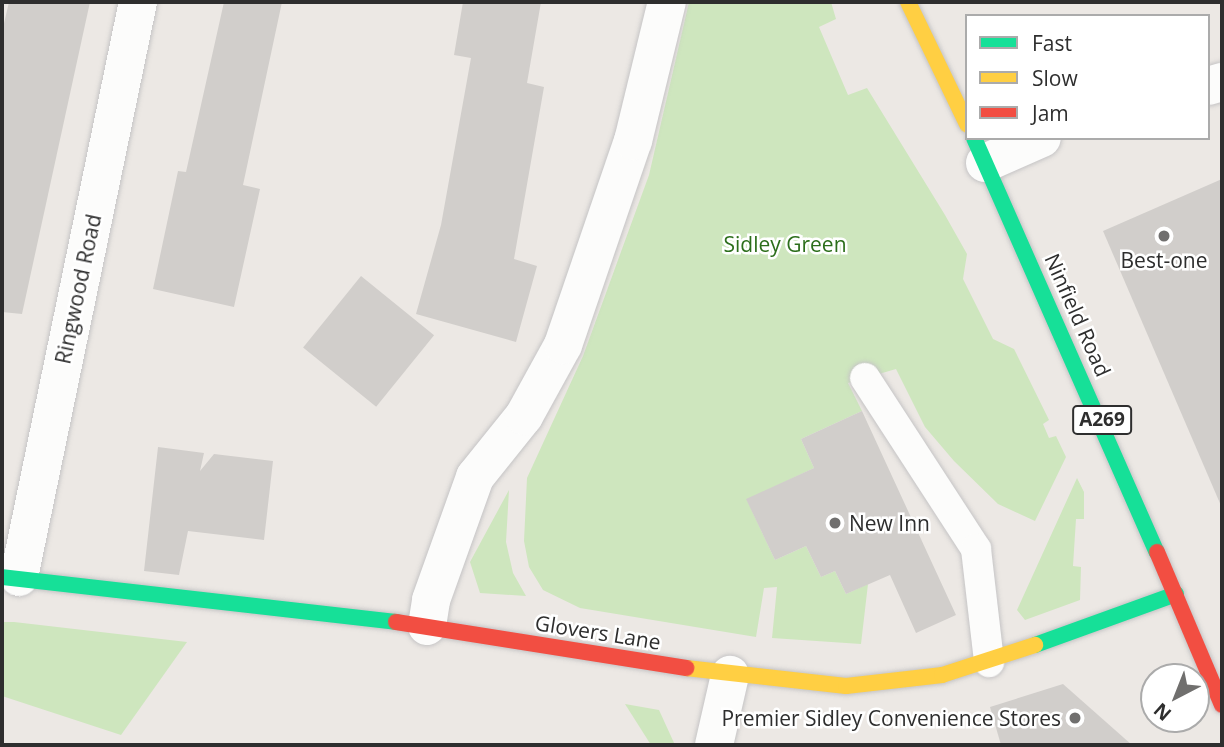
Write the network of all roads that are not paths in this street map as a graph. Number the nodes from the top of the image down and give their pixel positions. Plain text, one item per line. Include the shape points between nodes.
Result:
1 (138, 2) edge
2 (667, 2) edge
3 (908, 2) edge
4 (965, 120) edge
5 (1032, 140) edge
6 (980, 150) edge
7 (865, 378) dead end
8 (10, 577) edge
9 (1176, 594) junction
10 (426, 626) junction
11 (989, 663) junction
12 (730, 675) junction
13 (1222, 705) edge
14 (714, 745) edge

1 - 8 street, Ringwood Road
2 - 10 street via 633,141 562,345 524,416 475,477
3 - 4 street
5 - 6 street
6 - 9 street, Ninfield Road / A269
7 - 11 lane via 976,549
8 - 10 street, Glovers Lane
9 - 11 street, Glovers Lane
9 - 13 street, Ninfield Road / A269
10 - 12 street, Glovers Lane
11 - 12 street, Glovers Lane via 942,675 846,686
12 - 14 street

